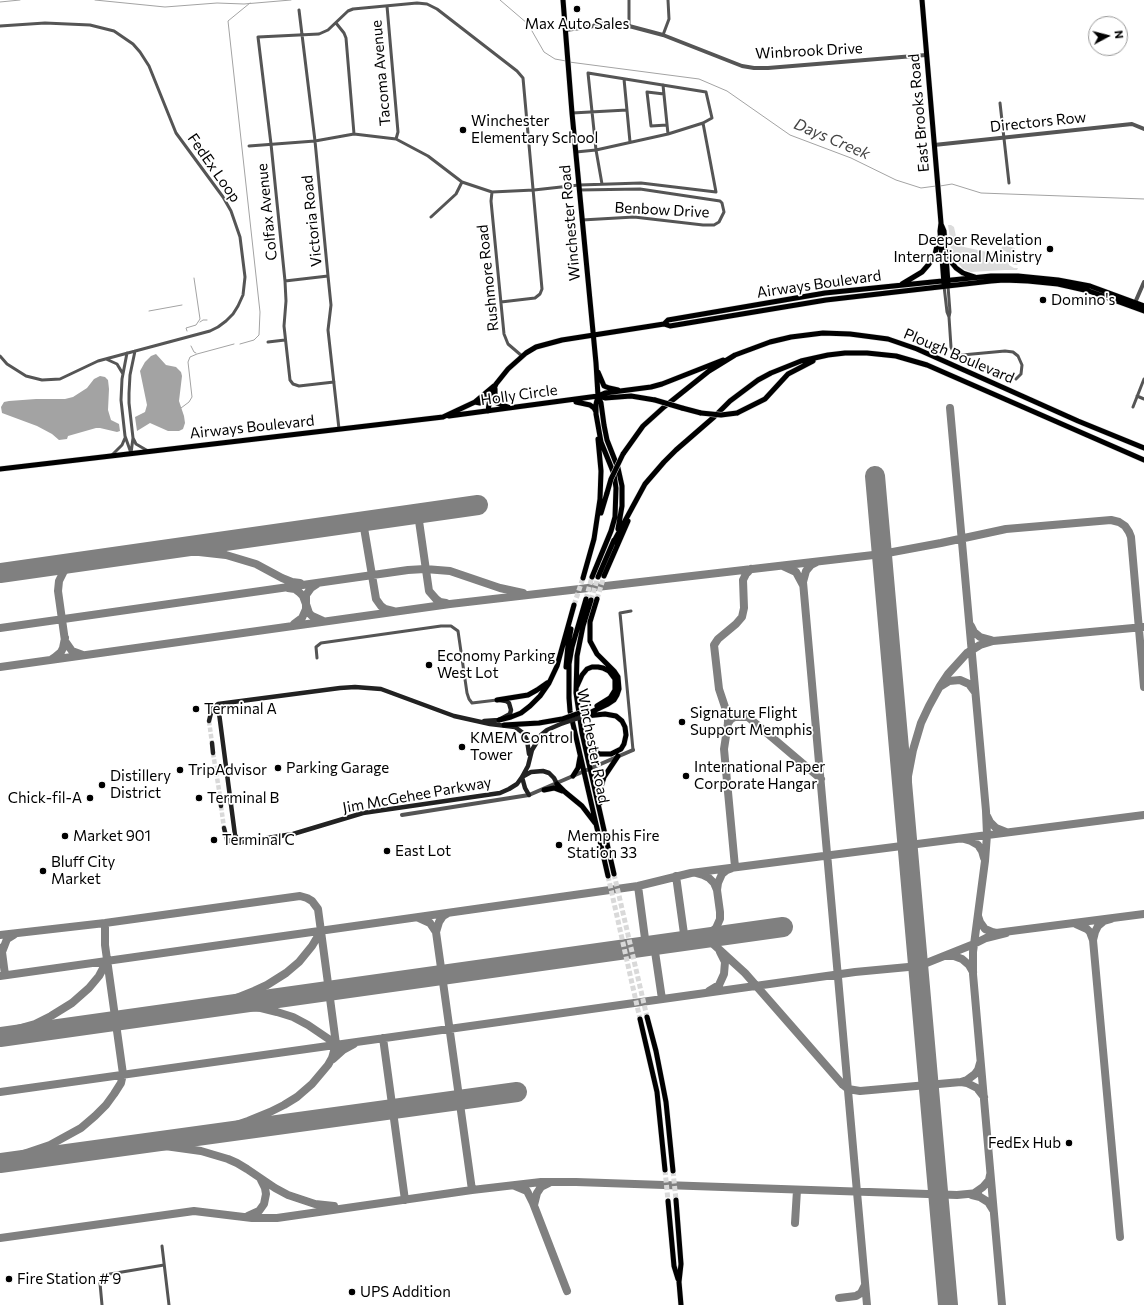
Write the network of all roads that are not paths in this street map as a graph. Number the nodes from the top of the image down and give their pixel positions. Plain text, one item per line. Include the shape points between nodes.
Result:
1 (563, 0) edge
2 (629, 0) edge
3 (668, 0) edge
4 (922, 0) edge
5 (387, 6) junction
6 (299, 10) dead end
7 (336, 23) junction
8 (0, 26) edge
9 (629, 26) junction
10 (566, 30) junction
11 (301, 35) junction
12 (663, 35) junction
13 (926, 55) junction
14 (624, 80) junction
15 (663, 85) junction
16 (664, 94) junction
17 (1000, 103) dead end
18 (627, 110) junction
19 (592, 112) junction
20 (572, 113) junction
21 (703, 124) junction
22 (668, 125) junction
23 (1144, 129) edge
24 (354, 134) junction
25 (668, 134) junction
26 (1003, 138) junction
27 (396, 139) junction
28 (315, 141) junction
29 (630, 142) junction
30 (271, 144) junction
31 (934, 145) junction
32 (249, 146) dead end
33 (596, 150) junction
34 (576, 152) junction
35 (462, 182) junction
36 (1009, 183) dead end
37 (602, 184) junction
38 (579, 188) junction
39 (534, 190) junction
40 (492, 192) junction
41 (431, 217) dead end
42 (582, 220) junction
43 (941, 223) junction
44 (940, 231) junction
45 (946, 248) junction
46 (328, 276) junction
47 (978, 278) junction
48 (996, 278) junction
49 (285, 282) junction
50 (1144, 282) edge
51 (946, 284) junction
52 (900, 285) junction
53 (501, 302) junction
54 (1134, 305) junction
55 (1144, 306) edge
56 (1144, 311) edge
57 (664, 324) junction
58 (593, 336) junction
59 (285, 340) junction
60 (268, 342) dead end
61 (135, 351) junction
62 (127, 353) junction
63 (736, 355) junction
64 (0, 356) edge
65 (522, 356) junction
66 (820, 357) junction
67 (106, 359) junction
68 (596, 369) junction
69 (123, 374) junction
70 (1016, 379) dead end
71 (1144, 379) edge
72 (334, 382) junction
73 (496, 384) junction
74 (637, 389) junction
75 (492, 392) junction
76 (598, 396) junction
77 (1138, 396) junction
78 (567, 400) junction
79 (1144, 400) edge
80 (475, 402) junction
81 (129, 406) junction
82 (121, 407) junction
83 (1133, 407) dead end
84 (510, 408) junction
85 (488, 411) junction
86 (596, 414) junction
87 (443, 417) junction
88 (598, 426) junction
89 (339, 430) junction
90 (125, 436) junction
91 (133, 438) junction
92 (1144, 448) edge
93 (148, 451) junction
94 (131, 453) junction
95 (112, 455) junction
96 (1144, 460) edge
97 (0, 469) edge
98 (639, 494) junction
99 (594, 539) junction
100 (613, 543) junction
101 (592, 577) tunnel mouth
102 (583, 578) tunnel mouth
103 (591, 599) junction
104 (631, 611) dead end
105 (317, 658) dead end
106 (553, 676) junction
107 (576, 693) junction
108 (569, 698) junction
109 (497, 700) junction
110 (227, 703) junction
111 (581, 717) junction
112 (499, 720) junction
113 (209, 721) tunnel mouth
114 (562, 721) junction
115 (478, 722) junction
116 (504, 725) junction
117 (582, 733) junction
118 (212, 743) tunnel mouth
119 (633, 750) joint
120 (580, 752) junction
121 (213, 753) tunnel mouth
122 (618, 756) junction
123 (529, 758) junction
124 (588, 770) junction
125 (573, 776) junction
126 (522, 777) junction
127 (557, 784) junction
128 (544, 790) junction
129 (565, 792) junction
130 (529, 795) junction
131 (220, 796) tunnel mouth
132 (221, 806) tunnel mouth
133 (402, 815) dead end
134 (600, 816) junction
135 (597, 826) junction
136 (224, 828) tunnel mouth
137 (245, 842) junction
138 (614, 874) tunnel mouth
139 (608, 876) tunnel mouth
140 (647, 1017) tunnel mouth
141 (640, 1018) tunnel mouth
142 (665, 1170) tunnel mouth
143 (673, 1171) tunnel mouth
144 (676, 1200) tunnel mouth
145 (668, 1201) tunnel mouth
146 (162, 1246) dead end
147 (164, 1265) junction
148 (679, 1282) junction
149 (102, 1305) edge
150 (169, 1305) edge
151 (681, 1305) edge

1 - 10 main road, Winchester Road
2 - 9 street
3 - 12 street via 669,19
4 - 13 main road, East Brooks Road
5 - 7 street via 353,9
5 - 27 street, Tacoma Avenue via 398,132
5 - 39 street via 427,4 523,78
6 - 11 street, Victoria Road
7 - 11 street via 319,34
7 - 24 street via 346,38
8 - 61 street, FedEx Loop via 45,22 90,25 114,31 128,40 149,66 176,133 231,211 240,237 245,277 243,295 236,310 226,321 213,329
9 - 10 street, Winbrook Drive via 620,23 597,23 594,26
9 - 12 street, Winbrook Drive
10 - 20 main road, Winchester Road
11 - 28 street, Victoria Road
11 - 30 street, Colfax Avenue via 258,37
12 - 13 street, Winbrook Drive via 754,68
13 - 31 main road, East Brooks Road
14 - 15 street
14 - 18 street
14 - 19 street via 588,73
15 - 16 street
15 - 21 street via 706,92 712,118
16 - 22 street
16 - 22 street via 646,92 650,126
17 - 26 street
18 - 19 street
18 - 29 street
19 - 20 street
19 - 33 street
20 - 34 main road, Winchester Road
21 - 25 street
21 - 37 street via 716,192 641,183
22 - 25 street
23 - 26 street, Directors Row via 1132,124
24 - 27 street
24 - 28 street
25 - 29 street
26 - 31 street, Directors Row
26 - 36 street
27 - 35 street via 428,156
28 - 30 street
28 - 46 street, Victoria Road
29 - 33 street
30 - 32 street
30 - 49 street, Colfax Avenue
31 - 43 main road, East Brooks Road
33 - 34 street
33 - 37 street
34 - 38 main road, Winchester Road
35 - 40 street
35 - 41 street via 456,194
37 - 38 street
38 - 39 street
38 - 42 main road, Winchester Road
38 - 42 street, Benbow Drive via 640,189 720,201 724,212 719,222 714,225 634,217
39 - 40 street
39 - 53 street via 541,292 535,298
40 - 53 street, Rushmore Road
42 - 58 main road, Winchester Road
43 - 44 main road, East Brooks Road
43 - 45 main road, East Brooks Road
44 - 51 main road, East Brooks Road
44 - 52 main road via 937,248 929,264 917,276
45 - 47 main road via 956,268
45 - 51 main road, East Brooks Road
46 - 49 street
46 - 72 street, Victoria Road via 331,305 328,330
47 - 48 main road, Airways Boulevard
47 - 51 main road, Airways Boulevard
48 - 51 main road, Airways Boulevard
48 - 54 main road, Airways Boulevard via 1028,277 1090,286
49 - 59 street, Colfax Avenue
50 - 54 street
51 - 52 main road, Airways Boulevard
51 - 57 main road, Airways Boulevard via 826,300 670,326
51 - 70 street, East Brooks Road via 950,312 950,344 953,352 962,355 1013,352 1022,363 1020,376
52 - 57 main road, Airways Boulevard via 825,293 668,320
53 - 65 street, Rushmore Road via 504,334 508,344
54 - 55 main road, Airways Boulevard
54 - 56 main road, Airways Boulevard
57 - 58 main road, Airways Boulevard
58 - 65 main road, Airways Boulevard via 547,343
58 - 68 main road, Winchester Road
59 - 60 street
59 - 72 street, Colfax Avenue via 290,380 293,384 299,386
61 - 62 street, FedEx Loop
61 - 81 street via 129,385
62 - 67 street, FedEx Loop
62 - 69 street
63 - 74 main road via 662,384
63 - 92 main road, Plough Boulevard via 770,342 823,333 888,340 917,349
63 - 99 main road, Plough Boulevard, bridge via 709,371 643,426 623,454 611,479
64 - 67 street, FedEx Loop via 20,373 46,381 63,378
65 - 73 main road, Airways Boulevard
66 - 76 main road, bridge via 788,374 765,398 737,413 701,413 632,396
66 - 96 main road, Plough Boulevard via 867,353 896,356 927,365
66 - 98 main road, Plough Boulevard via 784,367 758,380 739,394 664,462
67 - 69 street via 117,364
68 - 74 main road via 604,386 618,390
68 - 76 main road, Winchester Road
69 - 82 street
71 - 77 street
72 - 89 street, Victoria Road
73 - 75 main road, Airways Boulevard
73 - 80 main road, Airways Boulevard
73 - 84 main road via 497,403
74 - 76 main road
75 - 80 main road via 480,403
75 - 85 main road, Airways Boulevard
76 - 78 main road, Holly Circle
76 - 86 main road, Winchester Road
76 - 100 main road, Winchester Road via 602,403 607,440 622,486 621,517
77 - 79 street
77 - 83 street
78 - 84 main road, Holly Circle
78 - 86 main road via 590,405
80 - 87 main road, Airways Boulevard
81 - 82 street
81 - 91 street
82 - 90 street
84 - 85 main road, Holly Circle
85 - 87 main road, Holly Circle
86 - 88 main road, Winchester Road
87 - 89 main road, Airways Boulevard
88 - 99 main road via 601,485
88 - 101 main road, Winchester Road via 614,474 616,503 611,531
89 - 93 main road, Airways Boulevard
90 - 94 street
90 - 95 street via 122,445
91 - 93 street via 136,444
91 - 94 street
93 - 94 main road, Airways Boulevard
94 - 95 main road, Airways Boulevard
95 - 97 main road, Airways Boulevard
98 - 100 main road
98 - 100 main road, Winchester Road via 601,576
99 - 102 main road
103 - 107 main road, Winchester Road via 577,656
103 - 108 main road, Winchester Road via 572,647
103 - 111 main road via 590,640 597,654 618,677 619,689 608,704
104 - 119 street via 620,613
105 - 109 street via 316,647 320,643 451,626 458,631 467,693 472,703
106 - 108 main road via 577,603 566,660
106 - 109 main road via 544,685 528,694
106 - 112 main road via 530,706 520,713
107 - 114 main road, bridge via 582,675 592,667 603,668 612,675 616,684 613,695 605,701
107 - 117 main road, Winchester Road
108 - 120 main road, Winchester Road
109 - 112 main road via 506,700 512,710 508,716
110 - 113 main road via 218,704 212,709
110 - 115 main road via 355,687 381,689 453,716
110 - 137 main road via 218,713 235,835
111 - 114 main road, Jim McGehee Parkway, bridge
111 - 117 main road via 604,714 616,716 622,721 626,735 621,749 605,755 593,751
112 - 115 main road
114 - 116 main road
114 - 123 main road, Jim McGehee Parkway via 541,735
115 - 116 main road
116 - 123 main road via 515,727 523,733
117 - 124 main road, Winchester Road
118 - 121 main road
119 - 122 street
120 - 124 main road, Winchester Road
120 - 125 main road via 579,766
122 - 124 street
122 - 134 main road via 607,771 600,790
123 - 126 main road, Jim McGehee Parkway
124 - 125 street
124 - 134 main road, Winchester Road
124 - 135 main road, Winchester Road
125 - 127 street
126 - 127 main road via 531,772 543,771 549,773
126 - 130 main road
126 - 137 main road, Jim McGehee Parkway via 514,786 500,793 363,813 286,836
127 - 128 street
127 - 129 main road
128 - 129 main road via 554,788
128 - 130 street
129 - 135 main road via 582,806
130 - 133 street
131 - 132 main road
134 - 138 main road, Winchester Road
135 - 139 main road, Winchester Road
136 - 137 main road, Jim McGehee Parkway via 227,840
140 - 143 main road via 666,1102
141 - 142 main road via 657,1092
144 - 148 main road via 681,1264
145 - 148 main road via 674,1266
146 - 147 street
147 - 149 street via 104,1275 100,1279
147 - 150 street
148 - 151 main road

